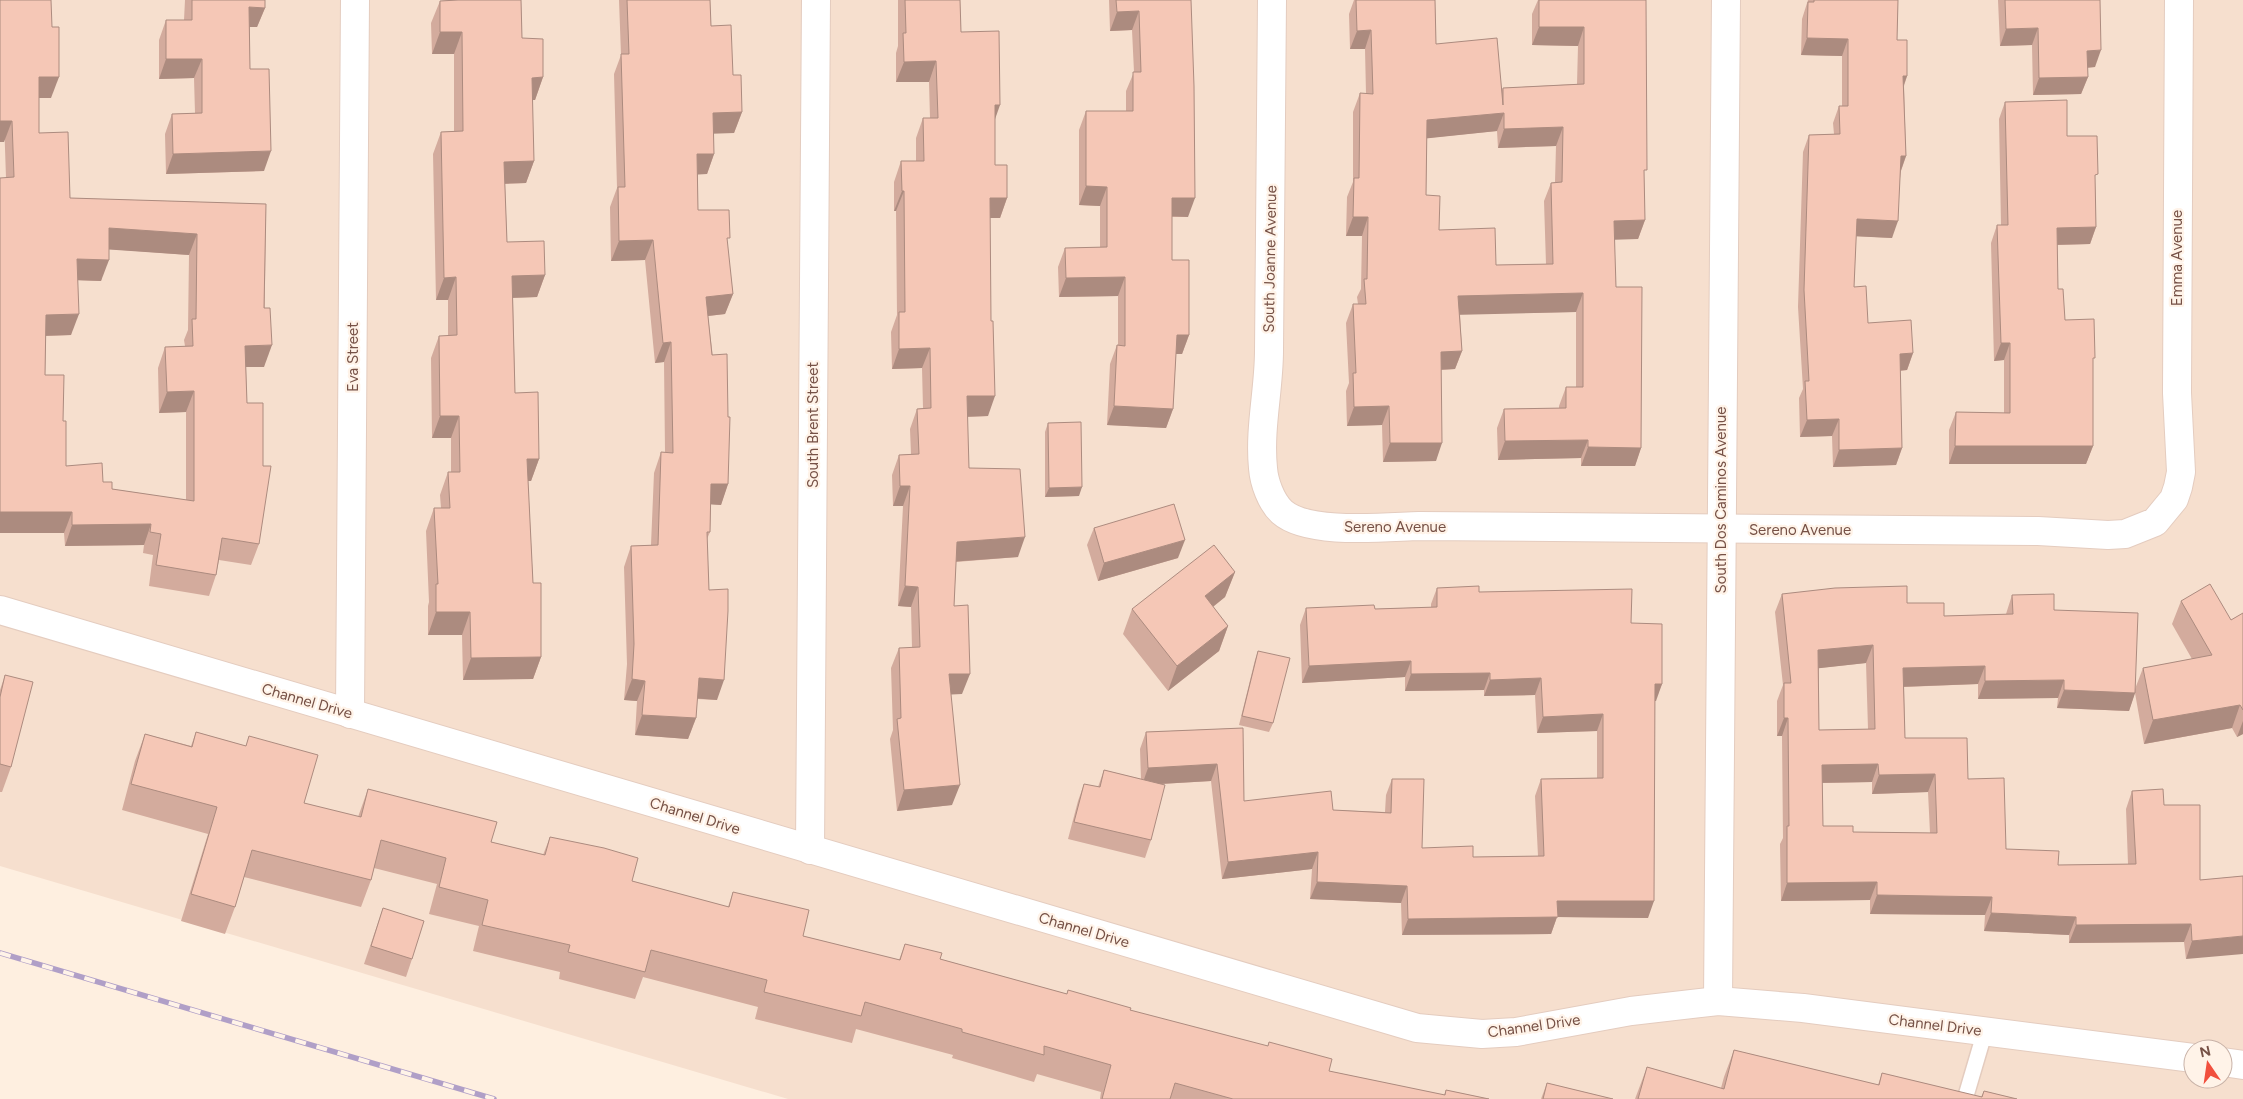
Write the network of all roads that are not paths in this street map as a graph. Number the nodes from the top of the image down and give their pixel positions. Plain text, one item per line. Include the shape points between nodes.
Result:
1 (355, 0) edge
2 (816, 0) edge
3 (1272, 0) edge
4 (1726, 0) edge
5 (2179, 0) edge
6 (1282, 512) joint
7 (2165, 513) joint
8 (1721, 529) junction
9 (0, 610) edge
10 (350, 714) junction
11 (810, 850) junction
12 (1718, 1001) junction
13 (1985, 1031) junction
14 (2183, 1057) edge
15 (1965, 1099) edge

1 - 10 street, Eva Street
2 - 11 street, South Brent Street
3 - 6 street, South Joanne Avenue via 1269,374 1262,453 1267,486
4 - 8 street, South Dos Caminos Avenue
5 - 7 street, Emma Avenue via 2177,393 2182,472 2174,499
6 - 8 street, Sereno Avenue via 1314,525 1350,528
7 - 8 street, Sereno Avenue via 2138,530 2108,535 2038,531
8 - 12 street, South Dos Caminos Avenue
9 - 10 street, Channel Drive
10 - 11 street, Channel Drive
11 - 12 street, Channel Drive via 1416,1028 1482,1034 1516,1032 1640,1010
12 - 13 street, Channel Drive via 1803,1008
13 - 14 street, Channel Drive
13 - 15 lane

